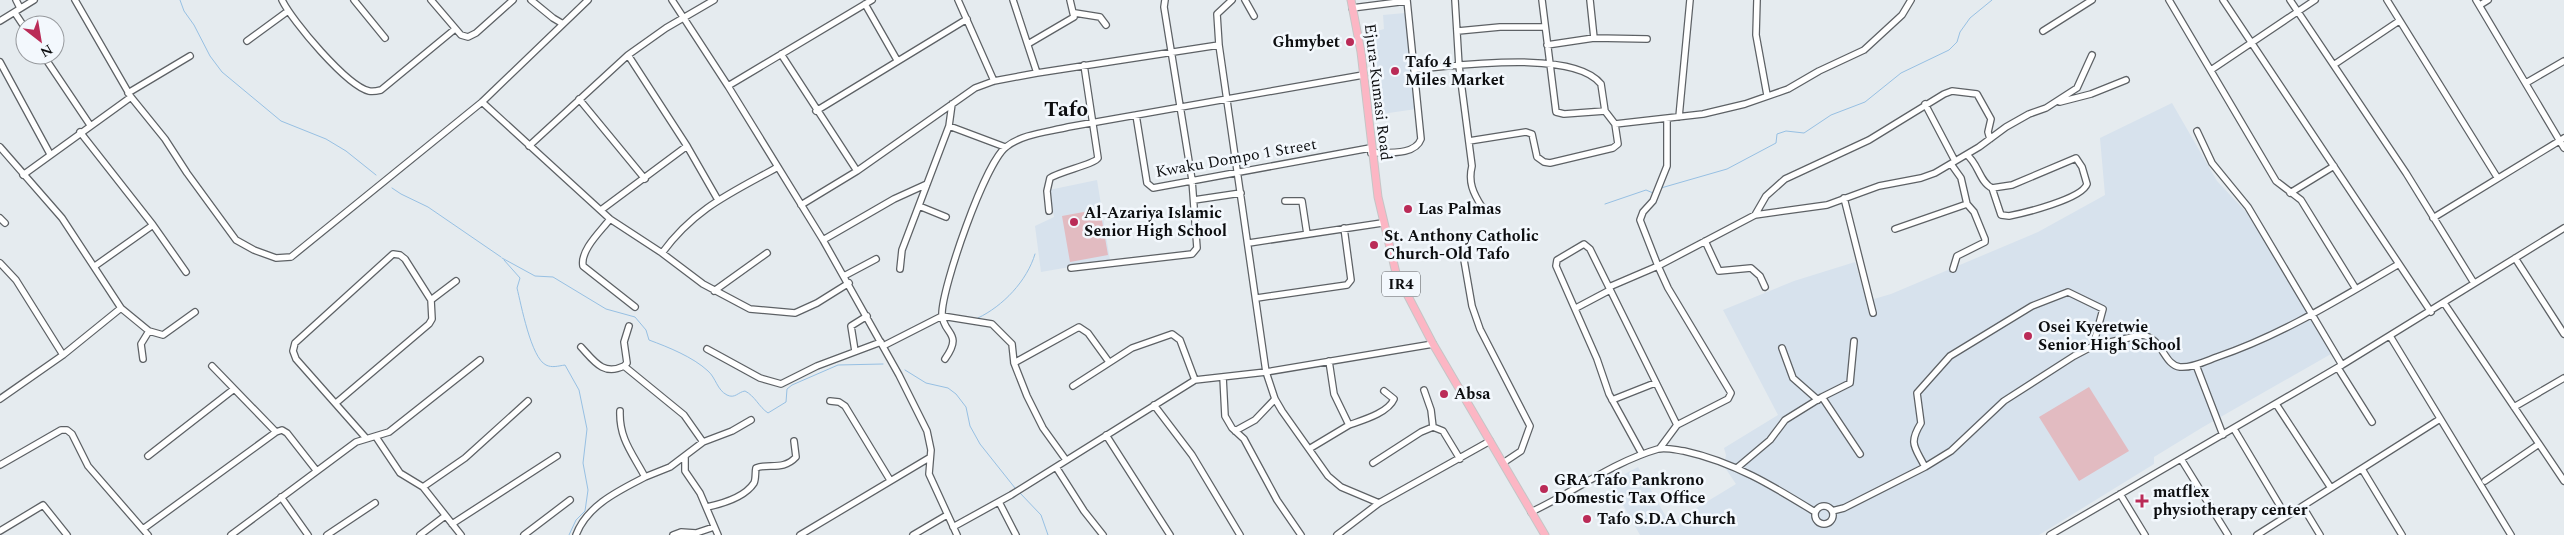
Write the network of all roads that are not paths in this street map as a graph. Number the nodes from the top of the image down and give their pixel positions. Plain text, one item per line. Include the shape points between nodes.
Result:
1 (16, 0) edge
2 (34, 0) edge
3 (75, 0) edge
4 (282, 0) edge
5 (354, 0) edge
6 (431, 0) edge
7 (513, 0) edge
8 (530, 0) edge
9 (588, 0) edge
10 (672, 0) edge
11 (714, 0) edge
12 (872, 0) edge
13 (958, 0) edge
14 (1013, 0) edge
15 (1070, 0) edge
16 (1165, 0) edge
17 (1232, 0) edge
18 (1245, 0) edge
19 (1455, 0) edge
20 (1542, 0) edge
21 (1590, 0) edge
22 (1690, 0) edge
23 (1757, 0) edge
24 (1911, 0) edge
25 (2092, 0) edge
26 (2169, 0) edge
27 (2223, 0) edge
28 (2290, 0) edge
29 (2315, 0) edge
30 (2387, 0) edge
31 (2488, 0) edge
32 (1407, 1) edge
33 (2478, 2) edge
34 (866, 4) junction
35 (1352, 4) edge
36 (20, 8) junction
37 (288, 12) junction
38 (2299, 12) junction
39 (14, 13) joint
40 (1075, 13) junction
41 (1254, 16) dead end
42 (684, 18) junction
43 (966, 19) junction
44 (0, 20) edge
45 (2399, 21) junction
46 (563, 24) junction
47 (1106, 25) dead end
48 (1545, 27) junction
49 (455, 29) junction
50 (1458, 31) junction
51 (2043, 31) dead end
52 (385, 38) dead end
53 (1594, 38) junction
54 (1647, 39) dead end
55 (247, 41) dead end
56 (1028, 44) junction
57 (2252, 44) junction
58 (1219, 45) junction
59 (1547, 46) junction
60 (1172, 51) junction
61 (781, 54) junction
62 (628, 55) junction
63 (2092, 55) dead end
64 (190, 56) dead end
65 (897, 60) junction
66 (2564, 61) edge
67 (0, 62) edge
68 (1549, 63) junction
69 (2335, 64) junction
70 (50, 65) edge
71 (1084, 66) junction
72 (1459, 66) junction
73 (1415, 69) junction
74 (2211, 70) junction
75 (1038, 72) junction
76 (1363, 75) junction
77 (2126, 80) dead end
78 (994, 81) junction
79 (2526, 83) junction
80 (728, 86) junction
81 (130, 95) junction
82 (1767, 95) junction
83 (1227, 99) junction
84 (579, 100) junction
85 (482, 102) junction
86 (2056, 103) junction
87 (952, 104) junction
88 (1925, 104) junction
89 (1181, 106) junction
90 (816, 111) junction
91 (1605, 111) junction
92 (1136, 115) junction
93 (1679, 117) junction
94 (1667, 119) junction
95 (1092, 124) junction
96 (1615, 124) junction
97 (90, 125) junction
98 (949, 126) junction
99 (2197, 131) dead end
100 (80, 132) junction
101 (1990, 139) junction
102 (2562, 140) edge
103 (1469, 141) junction
104 (529, 146) junction
105 (687, 146) junction
106 (1005, 147) junction
107 (2564, 148) edge
108 (1, 150) edge
109 (1371, 151) junction
110 (50, 154) junction
111 (1967, 155) junction
112 (1953, 162) junction
113 (2334, 166) junction
114 (778, 167) junction
115 (857, 171) junction
116 (1238, 171) junction
117 (23, 175) junction
118 (2496, 177) junction
119 (645, 179) junction
120 (1192, 180) junction
121 (927, 184) junction
122 (1992, 188) junction
123 (1241, 193) junction
124 (2290, 193) junction
125 (1844, 198) junction
126 (718, 200) junction
127 (1194, 200) junction
128 (1285, 201) dead end
129 (1967, 204) junction
130 (802, 205) junction
131 (919, 206) junction
132 (1482, 207) dead end
133 (601, 210) junction
134 (1048, 211) dead end
135 (1755, 215) junction
136 (946, 217) dead end
137 (0, 218) edge
138 (2433, 218) junction
139 (610, 219) junction
140 (5, 223) dead end
141 (1382, 223) junction
142 (153, 225) junction
143 (1344, 228) junction
144 (2564, 228) edge
145 (1895, 229) dead end
146 (1307, 234) junction
147 (823, 240) junction
148 (1705, 241) junction
149 (1249, 243) junction
150 (662, 252) junction
151 (767, 253) dead end
152 (2515, 258) junction
153 (876, 259) dead end
154 (1464, 260) dead end
155 (0, 263) edge
156 (2399, 264) junction
157 (95, 266) junction
158 (1658, 266) junction
159 (1071, 268) dead end
160 (900, 269) dead end
161 (1953, 269) dead end
162 (186, 272) dead end
163 (844, 276) junction
164 (456, 281) dead end
165 (848, 283) junction
166 (2474, 283) junction
167 (1765, 287) dead end
168 (1609, 288) junction
169 (2356, 289) junction
170 (714, 291) junction
171 (1257, 298) junction
172 (432, 300) junction
173 (2444, 303) junction
174 (635, 307) dead end
175 (121, 308) junction
176 (1576, 308) junction
177 (195, 312) dead end
178 (2431, 312) junction
179 (1873, 313) dead end
180 (2313, 314) junction
181 (867, 316) junction
182 (942, 316) junction
183 (629, 326) dead end
184 (149, 331) junction
185 (2564, 334) edge
186 (2390, 336) junction
187 (1854, 341) dead end
188 (882, 344) junction
189 (1433, 344) junction
190 (581, 346) dead end
191 (2093, 346) junction
192 (1782, 348) dead end
193 (707, 349) dead end
194 (855, 351) junction
195 (63, 355) junction
196 (143, 359) dead end
197 (480, 360) dead end
198 (945, 360) dead end
199 (1109, 362) junction
200 (1328, 362) junction
201 (1014, 363) junction
202 (2196, 365) junction
203 (212, 366) dead end
204 (624, 366) junction
205 (2340, 366) junction
206 (1266, 372) junction
207 (1223, 377) junction
208 (2564, 378) edge
209 (1195, 380) junction
210 (1655, 383) junction
211 (1072, 386) dead end
212 (234, 389) junction
213 (1424, 390) dead end
214 (1384, 391) dead end
215 (0, 398) edge
216 (1820, 398) junction
217 (1275, 399) junction
218 (1612, 400) junction
219 (528, 401) dead end
220 (830, 401) dead end
221 (336, 402) junction
222 (2276, 404) junction
223 (1154, 405) junction
224 (2514, 406) junction
225 (620, 412) dead end
226 (2440, 419) junction
227 (751, 420) dead end
228 (2372, 422) dead end
229 (1349, 425) junction
230 (1676, 426) junction
231 (1433, 427) junction
232 (2234, 429) junction
233 (1236, 431) junction
234 (276, 432) junction
235 (1106, 435) junction
236 (2223, 435) junction
237 (365, 437) junction
238 (376, 437) junction
239 (794, 441) dead end
240 (1490, 441) junction
241 (703, 442) junction
242 (2539, 444) junction
243 (1660, 448) junction
244 (1308, 449) junction
245 (1642, 454) junction
246 (1860, 454) dead end
247 (148, 456) dead end
248 (557, 456) dead end
249 (685, 458) junction
250 (929, 458) junction
251 (1460, 459) junction
252 (2181, 459) junction
253 (1066, 460) junction
254 (1373, 463) dead end
255 (1503, 463) junction
256 (0, 465) edge
257 (670, 467) junction
258 (1056, 467) junction
259 (1738, 467) junction
260 (1925, 467) junction
261 (2362, 469) junction
262 (316, 470) junction
263 (686, 471) junction
264 (646, 477) junction
265 (890, 480) junction
266 (2485, 481) dead end
267 (2564, 481) edge
268 (423, 487) junction
269 (2331, 488) junction
270 (2120, 494) junction
271 (281, 497) junction
272 (570, 500) dead end
273 (999, 502) junction
274 (375, 503) dead end
275 (1379, 504) junction
276 (707, 507) junction
277 (2303, 507) junction
278 (1832, 511) junction
279 (1531, 512) junction
280 (1815, 512) junction
281 (947, 515) junction
282 (445, 516) junction
283 (2286, 516) junction
284 (452, 524) junction
285 (714, 527) junction
286 (953, 527) junction
287 (143, 529) junction
288 (0, 531) edge
289 (66, 535) edge
290 (148, 535) edge
291 (231, 535) edge
292 (308, 535) edge
293 (327, 535) edge
294 (420, 535) edge
295 (462, 535) edge
296 (524, 535) edge
297 (576, 535) edge
298 (673, 535) edge
299 (718, 535) edge
300 (800, 535) edge
301 (913, 535) edge
302 (957, 535) edge
303 (1016, 535) edge
304 (1103, 535) edge
305 (1170, 535) edge
306 (1240, 535) edge
307 (1301, 535) edge
308 (1337, 535) edge
309 (1545, 535) edge
310 (2050, 535) edge
311 (2146, 535) edge
312 (2228, 535) edge
313 (2257, 535) edge
314 (2320, 535) edge
315 (2402, 535) edge
316 (2511, 535) edge

1 - 36 street
2 - 36 street
3 - 81 street
4 - 37 street
5 - 52 street
6 - 49 street
7 - 49 street via 476,33 468,37
8 - 46 street
9 - 46 street
10 - 42 street
11 - 42 street
12 - 34 street
13 - 43 street
14 - 56 street
15 - 40 street
16 - 60 street
17 - 58 street via 1217,14
18 - 41 street
19 - 50 street
20 - 48 street
21 - 53 street
22 - 93 street
23 - 82 street via 1756,35
24 - 82 street via 1902,15 1864,50 1788,89
25 - 51 street
26 - 74 street
27 - 57 street
28 - 38 street
29 - 38 street
30 - 45 street
31 - 33 street
32 - 35 street
32 - 73 street
33 - 79 street
34 - 61 street
34 - 65 street
35 - 76 main road, Ejura-Kumasi Road / IR4
36 - 39 street
37 - 49 street via 342,72 371,92 381,90
37 - 55 street
38 - 57 street
38 - 69 street
39 - 44 street
40 - 47 street via 1100,17
40 - 56 street via 1072,19
42 - 62 street
42 - 80 street
43 - 65 street
43 - 78 street
45 - 69 street
45 - 118 street
46 - 85 street
48 - 50 street via 1500,26
48 - 59 street
50 - 72 street
53 - 54 street
53 - 59 street
56 - 75 street
57 - 74 street
57 - 113 street
58 - 60 street
58 - 83 street
59 - 68 street
60 - 71 street
60 - 89 street
61 - 80 street
61 - 90 street
62 - 84 street
62 - 105 street
63 - 86 street via 2076,88
64 - 81 street
65 - 90 street
66 - 79 street
67 - 110 street
68 - 72 street
68 - 91 street via 1583,70 1597,79
68 - 91 street via 1556,112
69 - 138 street
70 - 97 street
71 - 75 street
71 - 95 street
72 - 73 street
72 - 103 street
73 - 109 street, Kwaku Dompo 1 Street via 1419,144 1412,150
74 - 124 street via 2276,181
75 - 78 street
76 - 83 street
76 - 109 main road, Ejura-Kumasi Road / IR4
77 - 86 street
78 - 87 street via 970,91
79 - 102 street
80 - 114 street
81 - 85 street via 236,240 276,258 291,257
81 - 97 street
82 - 93 street via 1745,104
83 - 89 street
83 - 116 street
84 - 104 street
84 - 119 street
85 - 104 street
86 - 101 street via 2029,114
87 - 98 street
87 - 115 street
88 - 101 street via 1949,92 1976,92 1991,119
88 - 112 street
88 - 135 street via 1869,140 1785,179 1766,196
89 - 92 street
89 - 120 street
90 - 115 street
91 - 96 street
92 - 95 street
92 - 120 street, Kwaku Dompo 1 Street via 1148,186 1153,188
93 - 94 street
94 - 96 street
94 - 158 street via 1667,166 1653,201 1640,220
95 - 106 street via 1037,134
95 - 134 street via 1098,160 1065,169 1050,178
96 - 103 street via 1617,146 1550,163 1536,157 1532,134 1526,132
97 - 100 street
98 - 106 street
98 - 121 street
99 - 180 street via 2212,163 2248,207
100 - 110 street
100 - 142 street
101 - 111 street
102 - 107 street
102 - 118 street
103 - 132 street via 1472,187
104 - 133 street
105 - 119 street
105 - 126 street
106 - 182 street via 993,164 958,247
108 - 117 street
109 - 116 street, Kwaku Dompo 1 Street
109 - 141 main road, Ejura-Kumasi Road / IR4
110 - 117 street
111 - 112 street
111 - 122 street via 1975,161 1984,180
112 - 125 street via 1921,178 1879,186
112 - 129 street via 1961,178
113 - 124 street
113 - 156 street
114 - 126 street
114 - 130 street
115 - 130 street
116 - 120 street, Kwaku Dompo 1 Street
116 - 123 street
117 - 157 street via 62,218
118 - 138 street
119 - 133 street
120 - 127 street
121 - 131 street
121 - 147 street
122 - 122 street via 2012,185 2076,158 2087,184 2084,189 2059,202 2008,216 2001,215
123 - 127 street
123 - 149 street
124 - 169 street via 2301,200
125 - 135 street via 1817,207
125 - 179 street
126 - 150 street via 689,220
127 - 159 street via 1198,243 1192,254
128 - 146 street via 1302,201
129 - 145 street
129 - 161 street via 1974,212 1985,242 1957,256
130 - 147 street
131 - 136 street
131 - 160 street via 902,250
133 - 139 street
135 - 148 street
137 - 140 street
138 - 166 street
139 - 150 street
139 - 174 street via 586,251 583,266
141 - 143 street
141 - 189 main road, Ejura-Kumasi Road / IR4 via 1396,273
142 - 157 street
142 - 162 street
143 - 146 street
143 - 171 street via 1351,280 1347,285
144 - 152 street
146 - 149 street
147 - 163 street
148 - 158 street
148 - 167 street via 1718,271 1751,268
149 - 171 street
150 - 170 street
151 - 170 street
152 - 166 street
152 - 185 street
153 - 163 street
154 - 255 street via 1472,306 1480,329 1530,426 1521,451
155 - 195 street via 16,280
156 - 169 street
156 - 178 street
157 - 175 street
158 - 168 street
158 - 230 street via 1731,393 1728,399
163 - 165 street
164 - 172 street
165 - 170 street via 795,313 750,309
165 - 181 street
166 - 173 street
168 - 176 street
168 - 176 street via 1590,249 1584,244 1572,250 1555,262
168 - 210 street
169 - 180 street
171 - 206 street
172 - 221 street via 429,324
172 - 221 street via 405,259 393,254 296,343 293,351 296,359
173 - 178 street
173 - 224 street
175 - 184 street
175 - 195 street
176 - 218 street
177 - 184 street via 163,335
178 - 186 street
180 - 202 street via 2257,343
180 - 205 street
181 - 188 street
181 - 194 street via 851,326
182 - 188 street
182 - 198 street via 954,342
182 - 201 street via 979,320 996,326 1012,344
183 - 204 street via 624,342 627,363
184 - 196 street via 141,344
186 - 205 street
186 - 226 street
187 - 216 street via 1850,384
188 - 194 street
188 - 250 street via 927,431
189 - 200 street
189 - 240 main road, Ejura-Kumasi Road / IR4
190 - 204 street via 604,370
191 - 202 street via 2148,336 2154,338 2174,365
191 - 260 street via 2004,401 1968,437
191 - 260 street via 2103,309 2068,292 2032,306 1950,356 1916,393 1921,423 1912,443
192 - 216 street via 1793,378
193 - 194 street via 760,378 781,384
195 - 215 street
197 - 238 street via 389,432
199 - 201 street via 1079,326
199 - 209 street via 1132,348 1172,334 1180,340
199 - 211 street
200 - 206 street
200 - 229 street via 1334,394
201 - 253 street via 1043,428
202 - 236 street
203 - 212 street
204 - 241 street via 684,415
205 - 222 street
205 - 228 street
206 - 207 street
206 - 217 street
207 - 209 street
207 - 233 street via 1225,416
208 - 224 street
209 - 223 street
210 - 218 street
210 - 230 street
212 - 234 street
212 - 247 street
213 - 231 street
214 - 229 street via 1393,396 1390,405
216 - 246 street
216 - 259 street via 1785,420 1770,440
217 - 233 street via 1255,420
217 - 244 street
218 - 245 street
219 - 268 street via 465,458
220 - 265 street via 845,406
221 - 237 street
222 - 232 street
222 - 269 street
223 - 235 street
223 - 306 street via 1192,456
224 - 242 street
225 - 264 street via 623,438
226 - 261 street
226 - 316 street
227 - 241 street
229 - 244 street
230 - 243 street
231 - 251 street via 1443,431
231 - 254 street
232 - 236 street
232 - 283 street
233 - 307 street via 1244,439 1277,500
234 - 262 street via 282,430 286,433
234 - 287 street
235 - 253 street
235 - 305 street
236 - 252 street
237 - 238 street
237 - 262 street
238 - 268 street via 400,473
239 - 276 street via 796,457 793,461 774,468 756,468 755,482 746,490 725,502
240 - 251 street
240 - 255 main road, Ejura-Kumasi Road / IR4
241 - 249 street
242 - 266 street
242 - 267 street
243 - 245 street
243 - 259 street via 1694,453
244 - 275 street via 1335,484
245 - 279 street
248 - 284 street
249 - 257 street
249 - 263 street
250 - 265 street
250 - 281 street via 929,474
251 - 275 street
252 - 270 street
252 - 312 street
253 - 258 street
255 - 279 main road, Ejura-Kumasi Road / IR4
256 - 287 street via 61,430 67,430 88,466
257 - 263 street
257 - 264 street
258 - 273 street
258 - 304 street
259 - 280 street
260 - 278 street
261 - 269 street
261 - 315 street
262 - 271 street
263 - 276 street
264 - 297 street via 599,505 587,516
265 - 300 street
268 - 282 street
269 - 277 street
270 - 310 street
270 - 311 street
271 - 291 street
271 - 292 street
272 - 296 street
273 - 286 street
273 - 303 street
274 - 293 street
275 - 308 street
276 - 285 street
277 - 283 street
277 - 314 street
278 - 280 street via 1823,506
278 - 280 street via 1832,519 1824,524 1817,521
279 - 309 main road, Ejura-Kumasi Road / IR4
281 - 286 street
281 - 301 street
282 - 284 street
282 - 294 street
283 - 313 street
284 - 295 street
285 - 298 street
285 - 299 street
286 - 302 street
287 - 290 street
288 - 289 street via 42,505

